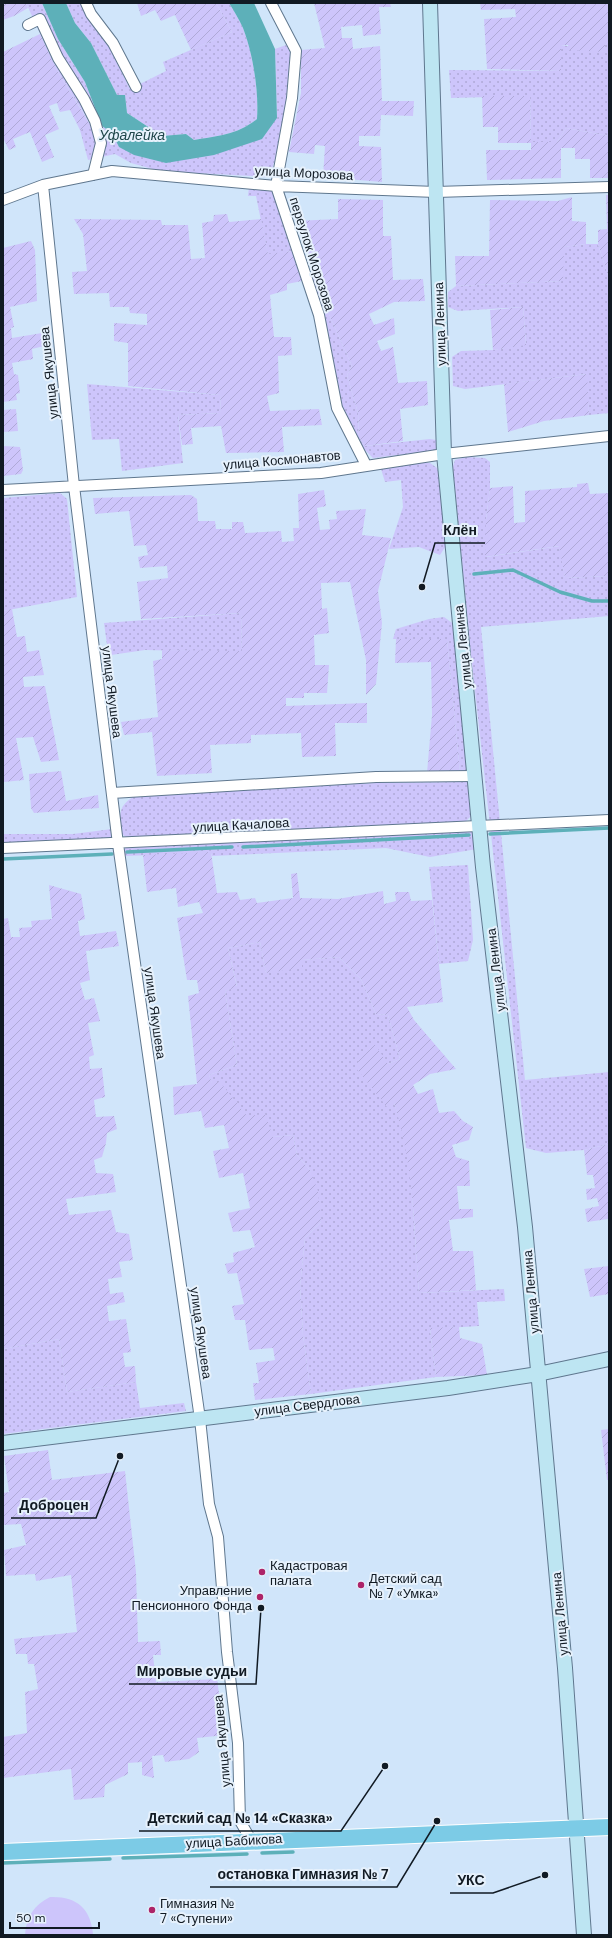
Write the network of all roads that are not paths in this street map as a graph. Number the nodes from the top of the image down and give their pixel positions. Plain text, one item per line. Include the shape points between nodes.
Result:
1 (86, 3) edge
2 (271, 3) edge
3 (430, 3) edge
4 (28, 25) dead end
5 (136, 86) dead end
6 (93, 175) junction
7 (43, 185) junction
8 (276, 186) junction
9 (609, 187) edge
10 (436, 192) junction
11 (3, 200) edge
12 (609, 436) edge
13 (444, 454) junction
14 (366, 465) junction
15 (74, 486) junction
16 (3, 490) edge
17 (474, 776) junction
18 (112, 793) junction
19 (609, 820) edge
20 (480, 826) junction
21 (118, 844) junction
22 (3, 848) edge
23 (609, 1359) edge
24 (538, 1374) junction
25 (200, 1419) junction
26 (3, 1443) edge
27 (609, 1827) edge
28 (577, 1829) junction
29 (250, 1840) junction
30 (3, 1852) edge
31 (584, 1935) edge

1 - 5 street
2 - 8 street, переулок Морозова via 296,51 292,98
3 - 10 street, улица Ленина
4 - 6 street via 40,19 58,58 95,121 101,143
6 - 7 street, улица Морозова
6 - 8 street, улица Морозова via 112,171
7 - 11 street, улица Морозова
7 - 15 street, улица Якушева
8 - 10 street, улица Морозова
8 - 14 street, переулок Морозова via 319,315 337,408
9 - 10 street, улица Морозова
10 - 13 street, улица Ленина
12 - 13 street, улица Космонавтов
13 - 14 street, улица Космонавтов
13 - 17 street, улица Ленина
14 - 15 street, улица Космонавтов via 321,473
15 - 16 street, улица Космонавтов
15 - 18 street, улица Якушева
17 - 18 street via 376,777
17 - 20 street, улица Ленина
18 - 21 street, улица Якушева
19 - 20 street, улица Качалова
20 - 21 street, улица Качалова
20 - 24 street, улица Ленина via 525,1227
21 - 22 street, улица Качалова
21 - 25 street, улица Якушева
23 - 24 street, улица Свердлова
24 - 25 street, улица Свердлова via 448,1388
24 - 28 street, улица Ленина
25 - 26 street, улица Свердлова
25 - 29 street, улица Якушева via 209,1504 218,1537 227,1652 238,1743 240,1821
27 - 28 main road, улица Бабикова
28 - 29 main road, улица Бабикова
28 - 31 street, улица Ленина
29 - 30 main road, улица Бабикова

